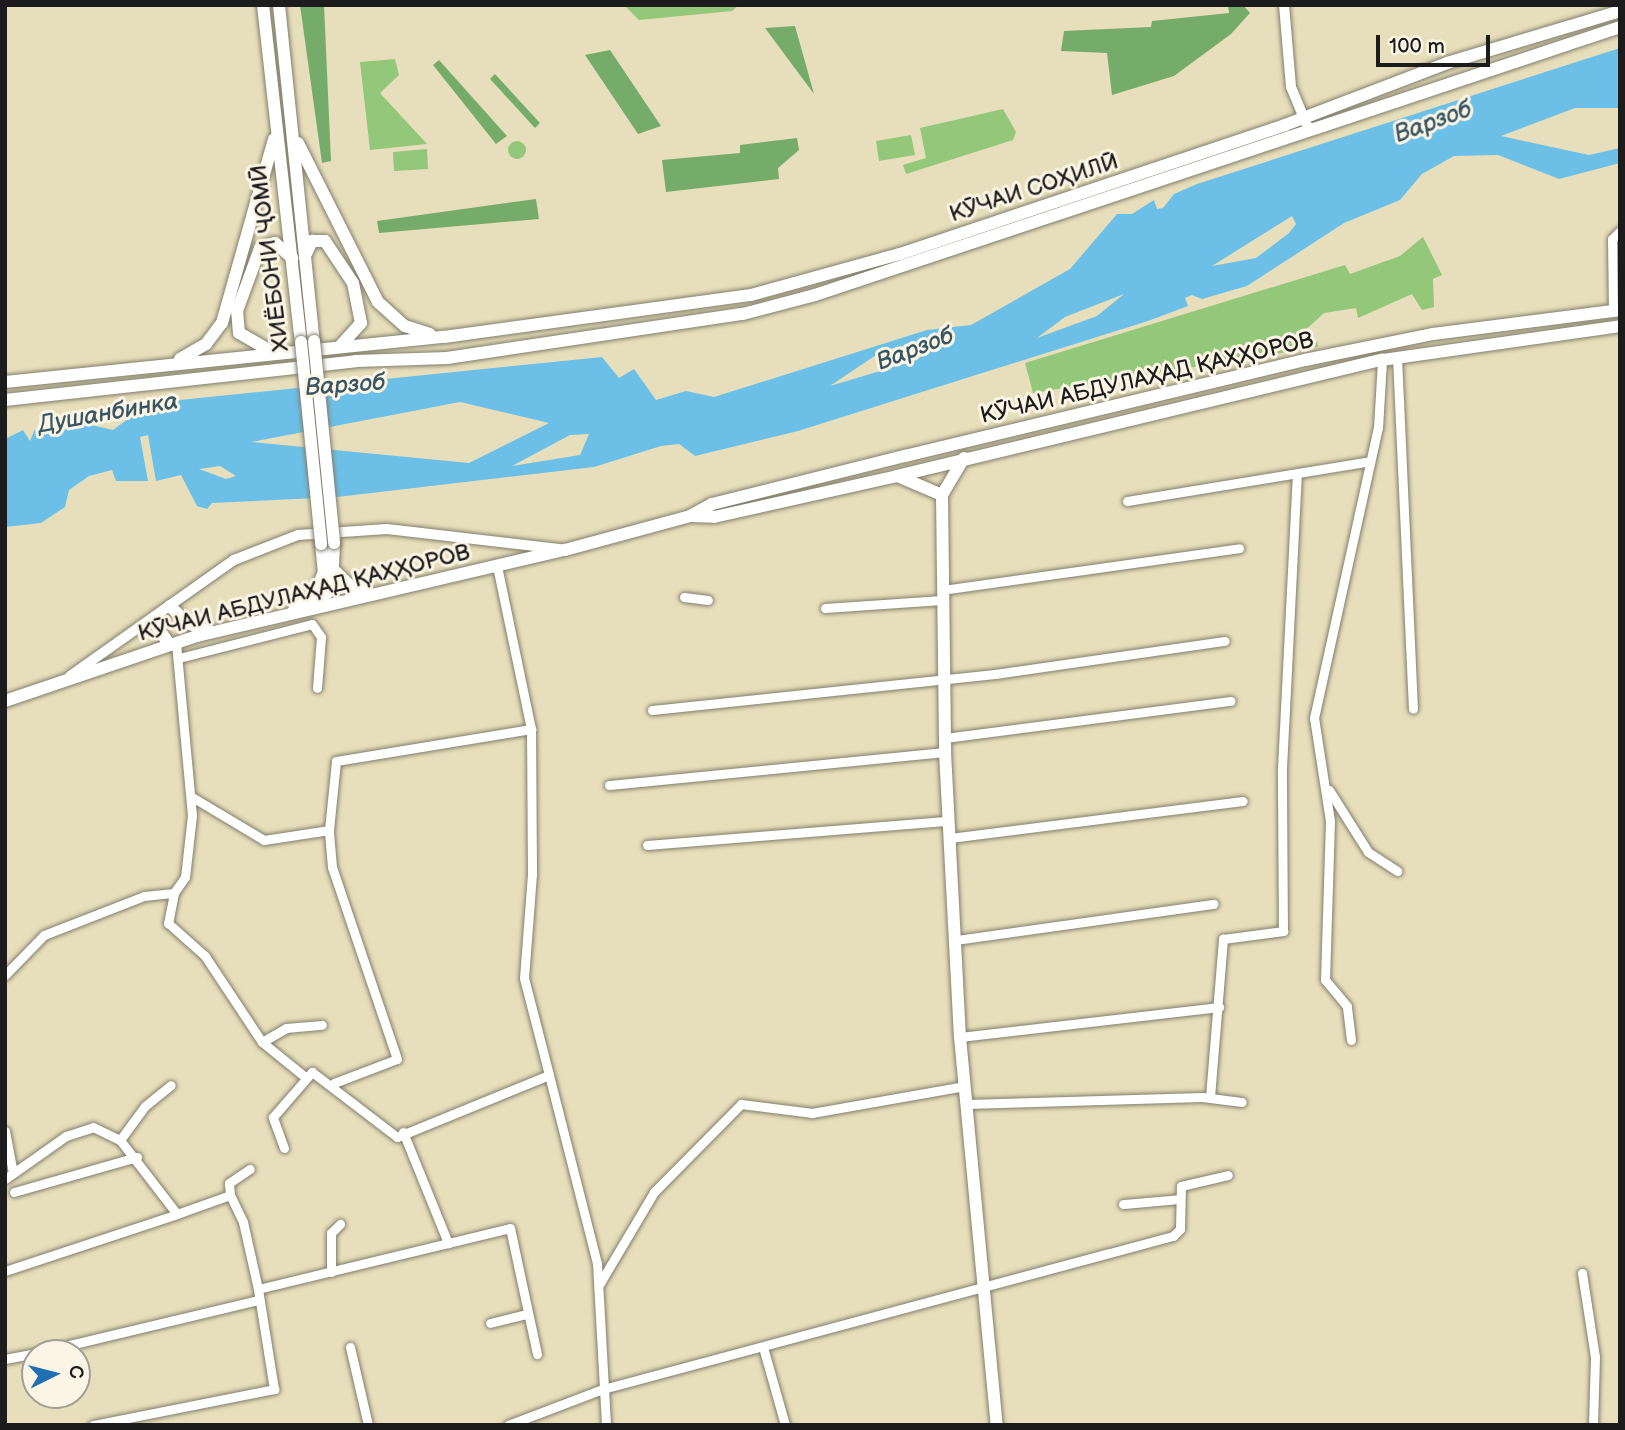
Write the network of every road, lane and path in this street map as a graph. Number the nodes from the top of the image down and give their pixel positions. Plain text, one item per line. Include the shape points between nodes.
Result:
1 (263, 5) edge
2 (279, 5) edge
3 (1284, 5) edge
4 (1620, 10) edge
5 (1620, 27) edge
6 (1447, 62) junction
7 (1455, 82) junction
8 (1303, 118) junction
9 (292, 130) junction
10 (1309, 130) junction
11 (276, 132) junction
12 (1620, 231) edge
13 (299, 257) junction
14 (1617, 310) edge
15 (602, 318) junction
16 (1620, 326) edge
17 (444, 337) junction
18 (605, 338) junction
19 (340, 345) junction
20 (278, 352) junction
21 (1397, 357) junction
22 (1382, 360) junction
23 (171, 363) junction
24 (80, 373) junction
25 (5, 382) edge
26 (80, 393) junction
27 (5, 400) edge
28 (964, 458) junction
29 (1370, 461) junction
30 (1297, 474) junction
31 (897, 476) junction
32 (942, 495) junction
33 (1127, 501) dead end
34 (690, 516) junction
35 (1239, 548) dead end
36 (565, 550) junction
37 (497, 566) junction
38 (330, 571) junction
39 (332, 587) junction
40 (384, 590) junction
41 (942, 595) junction
42 (356, 597) junction
43 (684, 597) dead end
44 (708, 600) dead end
45 (170, 606) junction
46 (825, 608) dead end
47 (313, 609) junction
48 (281, 616) junction
49 (153, 621) junction
50 (214, 633) junction
51 (1225, 641) dead end
52 (173, 644) junction
53 (179, 658) junction
54 (944, 679) junction
55 (60, 682) junction
56 (317, 688) dead end
57 (5, 701) edge
58 (1231, 701) dead end
59 (1413, 709) dead end
60 (652, 710) dead end
61 (531, 730) junction
62 (945, 738) junction
63 (945, 752) junction
64 (1324, 779) junction
65 (609, 785) dead end
66 (192, 797) junction
67 (1243, 801) dead end
68 (948, 821) junction
69 (328, 830) junction
70 (950, 838) junction
71 (647, 845) dead end
72 (1396, 872) dead end
73 (174, 893) junction
74 (1213, 904) dead end
75 (956, 940) junction
76 (5, 975) edge
77 (1219, 1007) junction
78 (322, 1025) dead end
79 (960, 1037) junction
80 (1351, 1040) dead end
81 (262, 1042) junction
82 (549, 1075) junction
83 (304, 1076) junction
84 (334, 1083) junction
85 (171, 1085) dead end
86 (965, 1086) junction
87 (1210, 1097) junction
88 (1242, 1102) dead end
89 (967, 1104) junction
90 (5, 1131) edge
91 (403, 1132) junction
92 (120, 1140) junction
93 (284, 1147) dead end
94 (136, 1157) junction
95 (250, 1169) dead end
96 (1228, 1175) dead end
97 (9, 1176) edge
98 (14, 1192) dead end
99 (230, 1195) junction
100 (1180, 1199) junction
101 (1123, 1204) dead end
102 (177, 1214) junction
103 (340, 1224) dead end
104 (447, 1243) junction
105 (5, 1271) edge
106 (331, 1272) junction
107 (1582, 1273) dead end
108 (600, 1283) junction
109 (258, 1289) junction
110 (980, 1289) junction
111 (259, 1300) junction
112 (526, 1314) junction
113 (490, 1323) dead end
114 (91, 1340) edge
115 (349, 1347) dead end
116 (763, 1347) junction
117 (537, 1354) dead end
118 (603, 1389) junction
119 (93, 1425) edge
120 (368, 1425) edge
121 (508, 1425) edge
122 (606, 1425) edge
123 (785, 1425) edge
124 (997, 1425) edge
125 (1593, 1425) edge

1 - 11 main road, ХИЁБОНИ ҶОМӢ
2 - 9 main road, ХИЁБОНИ ҶОМӢ
3 - 8 street via 1292,87
4 - 6 main road, КӮЧАИ СОҲИЛӢ
5 - 7 main road
6 - 7 main road
6 - 8 main road, КӮЧАИ СОҲИЛӢ
7 - 10 main road
8 - 10 street
8 - 15 main road, КӮЧАИ СОҲИЛӢ via 832,275 751,295
9 - 13 main road, ХИЁБОНИ ҶОМӢ
9 - 17 main road via 378,302 414,330
10 - 18 main road via 815,295
11 - 13 main road, ХИЁБОНИ ҶОМӢ
11 - 23 main road via 222,323 206,344
12 - 14 street via 1612,239
13 - 19 main road via 312,241 326,241 353,283 361,323
13 - 20 main road via 275,243 260,248 237,311 235,324 246,341
13 - 38 main road, ХИЁБОНИ ҶОМӢ, bridge
14 - 34 main road, КӮЧАИ АБДУЛАҲАД ҚАҲҲОРОВ via 1433,334 1305,360 712,504
15 - 17 main road, КӮЧАИ СОҲИЛӢ
15 - 18 main road via 610,327
16 - 21 main road, КӮЧАИ АБДУЛАҲАД ҚАҲҲОРОВ
17 - 19 main road, КӮЧАИ СОҲИЛӢ
18 - 26 main road
19 - 20 main road, КӮЧАИ СОҲИЛӢ
20 - 23 main road, КӮЧАИ СОҲИЛӢ
21 - 22 main road, КӮЧАИ АБДУЛАҲАД ҚАҲҲОРОВ
21 - 59 street
22 - 28 main road, КӮЧАИ АБДУЛАҲАД ҚАҲҲОРОВ
22 - 29 street
23 - 24 main road, КӮЧАИ СОҲИЛӢ
24 - 25 main road, КӮЧАИ СОҲИЛӢ
24 - 26 main road
26 - 27 main road
28 - 31 main road, КӮЧАИ АБДУЛАҲАД ҚАҲҲОРОВ
28 - 32 main road
29 - 30 street
29 - 64 street via 1314,718
30 - 33 street
30 - 77 street via 1283,768 1283,931 1224,937
31 - 32 main road
31 - 34 main road, КӮЧАИ АБДУЛАҲАД ҚАҲҲОРОВ via 714,517
32 - 41 main road
34 - 36 main road, КӮЧАИ АБДУЛАҲАД ҚАҲҲОРОВ
35 - 41 street
36 - 37 main road, КӮЧАИ АБДУЛАҲАД ҚАҲҲОРОВ
36 - 45 street, КӮЧАИ АБДУЛАҲАД ҚАҲҲОРОВ via 387,529 298,535 234,560
37 - 40 main road, КӮЧАИ АБДУЛАҲАД ҚАҲҲОРОВ
37 - 61 street
38 - 39 main road, ХИЁБОНИ ҶОМӢ
38 - 40 main road via 352,588
38 - 48 main road via 315,596
39 - 42 main road
39 - 47 main road, ХИЁБОНИ ҶОМӢ
40 - 42 main road, КӮЧАИ АБДУЛАҲАД ҚАҲҲОРОВ
41 - 46 street
41 - 54 main road
42 - 47 main road, КӮЧАИ АБДУЛАҲАД ҚАҲҲОРОВ
43 - 44 street
45 - 49 street, КӮЧАИ АБДУЛАҲАД ҚАҲҲОРОВ
45 - 50 main road via 187,623
47 - 48 main road, КӮЧАИ АБДУЛАҲАД ҚАҲҲОРОВ
48 - 50 main road, КӮЧАИ АБДУЛАҲАД ҚАҲҲОРОВ
49 - 52 main road
49 - 55 street, КӮЧАИ АБДУЛАҲАД ҚАҲҲОРОВ
50 - 52 main road, КӮЧАИ АБДУЛАҲАД ҚАҲҲОРОВ
51 - 54 street
52 - 53 street
52 - 55 main road, КӮЧАИ АБДУЛАҲАД ҚАҲҲОРОВ
53 - 56 street via 312,624 321,638
53 - 66 street
54 - 60 street
54 - 62 main road
55 - 57 main road
58 - 62 street
61 - 69 street via 339,759
61 - 82 street via 532,874 524,978
62 - 63 main road
63 - 65 street
63 - 68 main road
64 - 72 street via 1368,852
64 - 80 street via 1330,821 1325,980 1348,1006
66 - 69 street via 264,840
66 - 73 street via 185,877
67 - 70 street
68 - 70 main road
68 - 71 street
69 - 84 street via 332,866 397,1059
70 - 75 main road
73 - 76 street via 144,896 44,935
73 - 81 street via 170,928 205,956
74 - 75 street
75 - 79 main road
77 - 79 street
77 - 87 street
78 - 81 street via 286,1028
79 - 86 main road
81 - 83 street
82 - 91 street
82 - 108 street
83 - 84 street via 316,1072
83 - 93 street via 271,1122
84 - 91 street via 389,1132
85 - 92 street via 145,1106
86 - 89 main road
86 - 108 street via 812,1113 741,1104 654,1192
87 - 88 street
87 - 89 street
89 - 110 main road
90 - 97 street
91 - 104 street
92 - 94 street
92 - 97 street via 93,1127 73,1132
94 - 98 street
94 - 102 street
95 - 99 street via 229,1183
96 - 100 street via 1184,1183
99 - 102 street
99 - 109 street via 243,1223
100 - 101 street
100 - 110 street via 1180,1229 1173,1236
102 - 105 street
103 - 106 street via 331,1233
104 - 106 street
104 - 112 street via 510,1228
106 - 109 street
107 - 125 street via 1595,1357
108 - 118 street
109 - 111 street
110 - 116 street
110 - 124 main road
111 - 114 street
111 - 119 street via 274,1389
112 - 113 street
112 - 117 street
115 - 120 street
116 - 118 street
116 - 123 street
118 - 121 street
118 - 122 street

